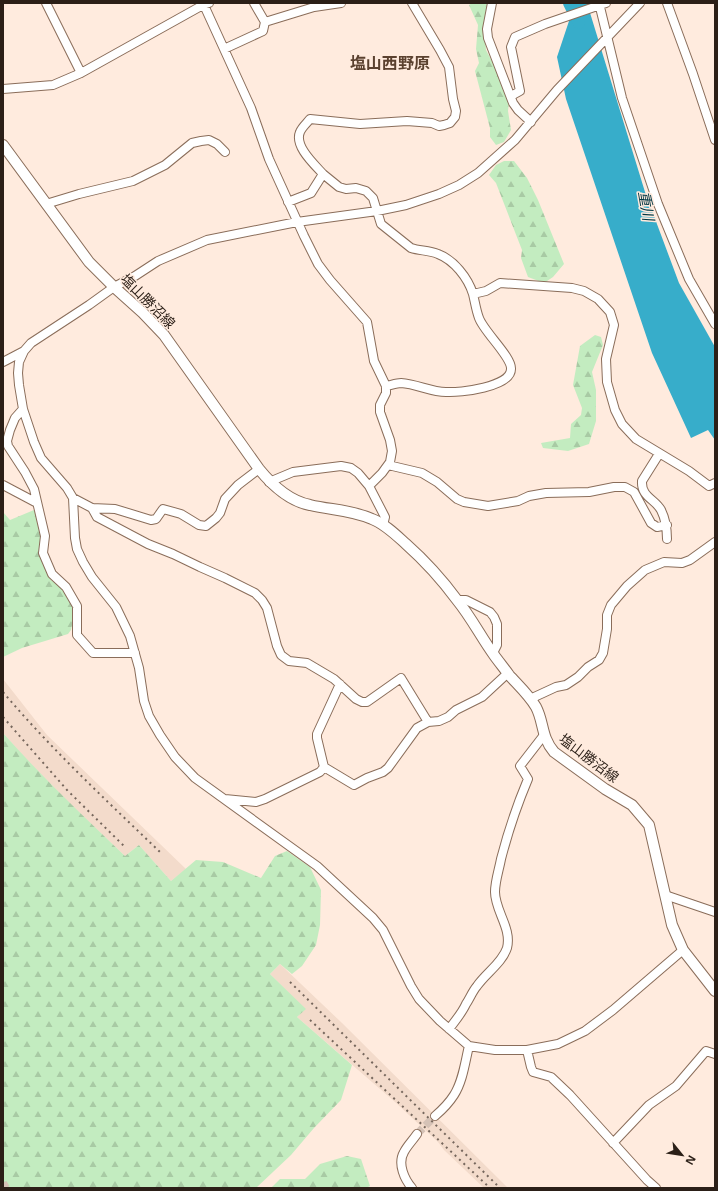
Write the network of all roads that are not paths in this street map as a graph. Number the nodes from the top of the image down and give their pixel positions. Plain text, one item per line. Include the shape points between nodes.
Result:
1 (46, 3) edge
2 (254, 3) edge
3 (341, 3) edge
4 (412, 3) edge
5 (492, 3) edge
6 (640, 3) edge
7 (667, 3) edge
8 (205, 4) edge
9 (601, 4) edge
10 (265, 22) junction
11 (608, 38) junction
12 (224, 49) junction
13 (81, 73) junction
14 (3, 89) edge
15 (511, 96) junction
16 (530, 122) junction
17 (715, 140) edge
18 (3, 145) edge
19 (225, 152) dead end
20 (323, 174) junction
21 (288, 202) junction
22 (46, 204) junction
23 (377, 210) junction
24 (297, 222) junction
25 (114, 287) junction
26 (473, 294) junction
27 (715, 324) edge
28 (24, 352) junction
29 (3, 362) edge
30 (386, 386) junction
31 (23, 409) junction
32 (659, 454) junction
33 (388, 465) junction
34 (259, 469) junction
35 (269, 482) junction
36 (715, 483) edge
37 (3, 484) edge
38 (369, 486) junction
39 (73, 498) junction
40 (37, 503) junction
41 (92, 508) junction
42 (383, 524) junction
43 (667, 525) junction
44 (667, 539) dead end
45 (715, 542) edge
46 (458, 600) junction
47 (135, 653) junction
48 (493, 653) junction
49 (508, 673) junction
50 (340, 684) junction
51 (530, 699) junction
52 (428, 722) junction
53 (544, 735) junction
54 (324, 767) junction
55 (224, 799) junction
56 (665, 895) junction
57 (715, 912) edge
58 (683, 950) junction
59 (715, 991) edge
60 (449, 1029) junction
61 (470, 1046) junction
62 (527, 1050) junction
63 (715, 1054) edge
64 (435, 1116) tunnel mouth
65 (417, 1134) tunnel mouth
66 (613, 1143) junction
67 (412, 1188) edge
68 (656, 1188) edge

1 - 13 street
2 - 10 street
3 - 10 street via 314,7
4 - 20 street via 449,67 455,117 444,126 407,121 360,124 310,119 300,130 298,139 305,154
5 - 15 street via 487,29 488,38
6 - 11 street
7 - 17 street
8 - 12 street
8 - 13 street
9 - 11 street
9 - 15 street via 515,37 511,47 520,90
10 - 12 street via 263,31
11 - 16 street
11 - 27 street via 622,98 658,204 689,279
12 - 21 street via 251,108 268,159
13 - 14 street via 53,85
15 - 16 street via 518,110
16 - 23 street via 496,158 459,185 406,205
18 - 22 main road, 塩山勝沼線
19 - 22 street via 209,140 201,141 133,181
20 - 21 street via 311,193
20 - 23 street via 339,187 366,191 373,198
21 - 24 street
22 - 25 main road, 塩山勝沼線 via 89,262
23 - 24 street
23 - 26 street via 381,224 411,248 440,254 450,260 469,284
24 - 25 street via 207,240 158,261
24 - 30 street via 318,264 367,322 374,361
25 - 28 street via 31,343
25 - 34 main road, 塩山勝沼線 via 144,313 164,335
26 - 30 street via 480,320 510,364 511,369 505,380 478,389 446,392 400,383
26 - 32 street via 486,291 500,283 572,288 598,299 610,312 614,326 606,359 606,382 615,410 622,424 636,439
28 - 29 street
28 - 31 street via 18,373
30 - 33 street via 380,412 392,451
31 - 39 street via 41,458
31 - 40 street via 15,418 7,441 34,489
32 - 36 street via 688,470 709,486
32 - 43 street via 642,481 642,487 661,509
33 - 38 street
33 - 43 street via 422,473 457,499 488,506 529,496 589,492 625,486 634,492 651,523 657,527
34 - 35 main road, 塩山勝沼線
34 - 41 street via 238,485 225,499 220,513 206,526 163,509 156,519 151,520 115,509
35 - 38 street via 293,472 341,466 351,468
35 - 42 main road, 塩山勝沼線 via 302,503 358,514
37 - 40 street
38 - 42 street via 385,517
39 - 41 street
39 - 47 street via 78,550 92,577 116,607
40 - 47 street via 45,536 43,553 52,574 66,587 77,606 77,635 93,653
41 - 50 street via 97,518 255,593 267,608 282,656 289,661 307,663
42 - 46 main road, 塩山勝沼線 via 407,545
43 - 44 street
45 - 51 street via 690,560 682,563 664,562 645,570 611,605 607,615 608,629 603,653 599,660 566,685
46 - 48 main road, 塩山勝沼線
46 - 48 street via 466,600 490,612 494,617 497,645
47 - 55 street via 144,701 160,735 175,757 195,778
48 - 49 main road, 塩山勝沼線
49 - 51 main road, 塩山勝沼線
49 - 52 street via 482,697 448,717
50 - 52 street via 362,702 367,702 401,678
50 - 54 street via 317,734
51 - 53 main road, 塩山勝沼線 via 539,714
52 - 54 street via 417,728 388,768 357,785
53 - 56 main road, 塩山勝沼線 via 554,752 632,805 649,825
53 - 60 street via 520,766 528,779 516,808 495,891 506,928 507,947 500,960 470,994
54 - 55 street via 320,772 256,802
55 - 60 street via 317,866 373,918 383,930 419,999
56 - 57 street
56 - 58 main road, 塩山勝沼線 via 672,925
58 - 59 main road, 塩山勝沼線
58 - 62 street via 586,1031 558,1044
60 - 61 street
61 - 62 street via 495,1050
61 - 64 street via 455,1094
62 - 66 street via 533,1072 551,1077
63 - 66 street via 706,1051 676,1086 649,1105
65 - 67 street via 402,1154 401,1166
66 - 68 street

